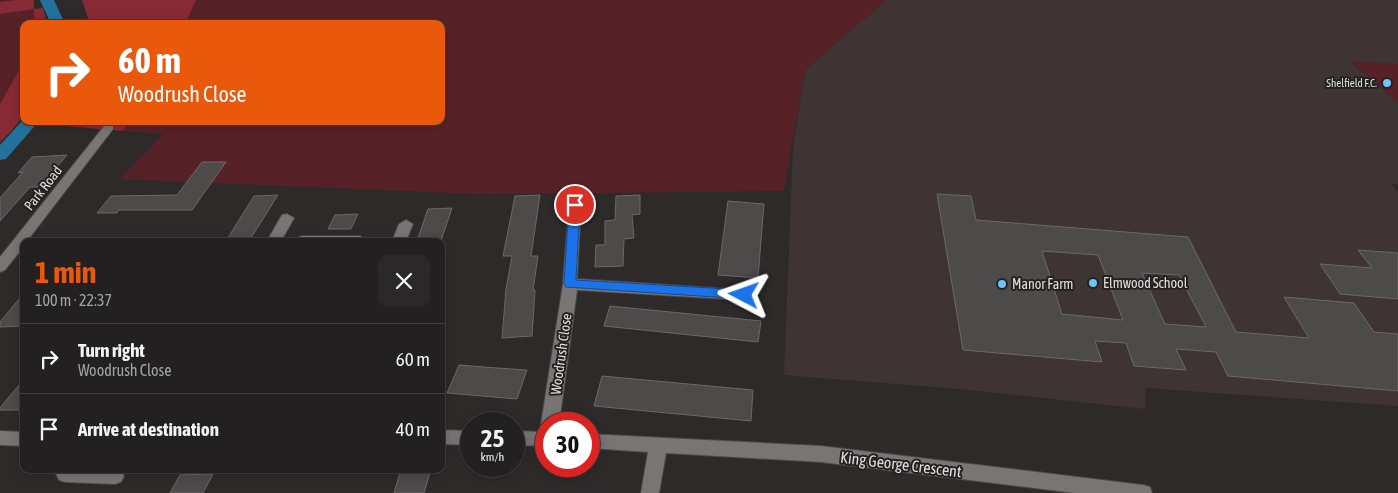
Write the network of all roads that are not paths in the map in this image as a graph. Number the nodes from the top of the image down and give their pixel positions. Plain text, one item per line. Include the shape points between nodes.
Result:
1 (109, 127) dead end
2 (575, 205) dead end
3 (287, 218) dead end
4 (406, 224) dead end
5 (23, 238) edge
6 (276, 238) edge
7 (400, 238) edge
8 (20, 241) edge
9 (0, 267) edge
10 (570, 284) junction
11 (744, 295) dead end
12 (552, 412) edge
13 (0, 438) edge
14 (445, 438) edge
15 (460, 438) edge
16 (20, 439) edge
17 (600, 442) edge
18 (658, 445) junction
19 (66, 473) edge
20 (115, 476) dead end
21 (650, 493) edge
22 (1144, 493) edge

1 - 5 street, Park Road
2 - 10 street, Woodrush Close
3 - 6 street
4 - 7 street
8 - 9 street, Park Road
10 - 11 street
10 - 12 street, Woodrush Close
13 - 16 street
14 - 15 street
17 - 18 street, King George Crescent
18 - 21 street
18 - 22 street, King George Crescent via 821,454
19 - 20 street

